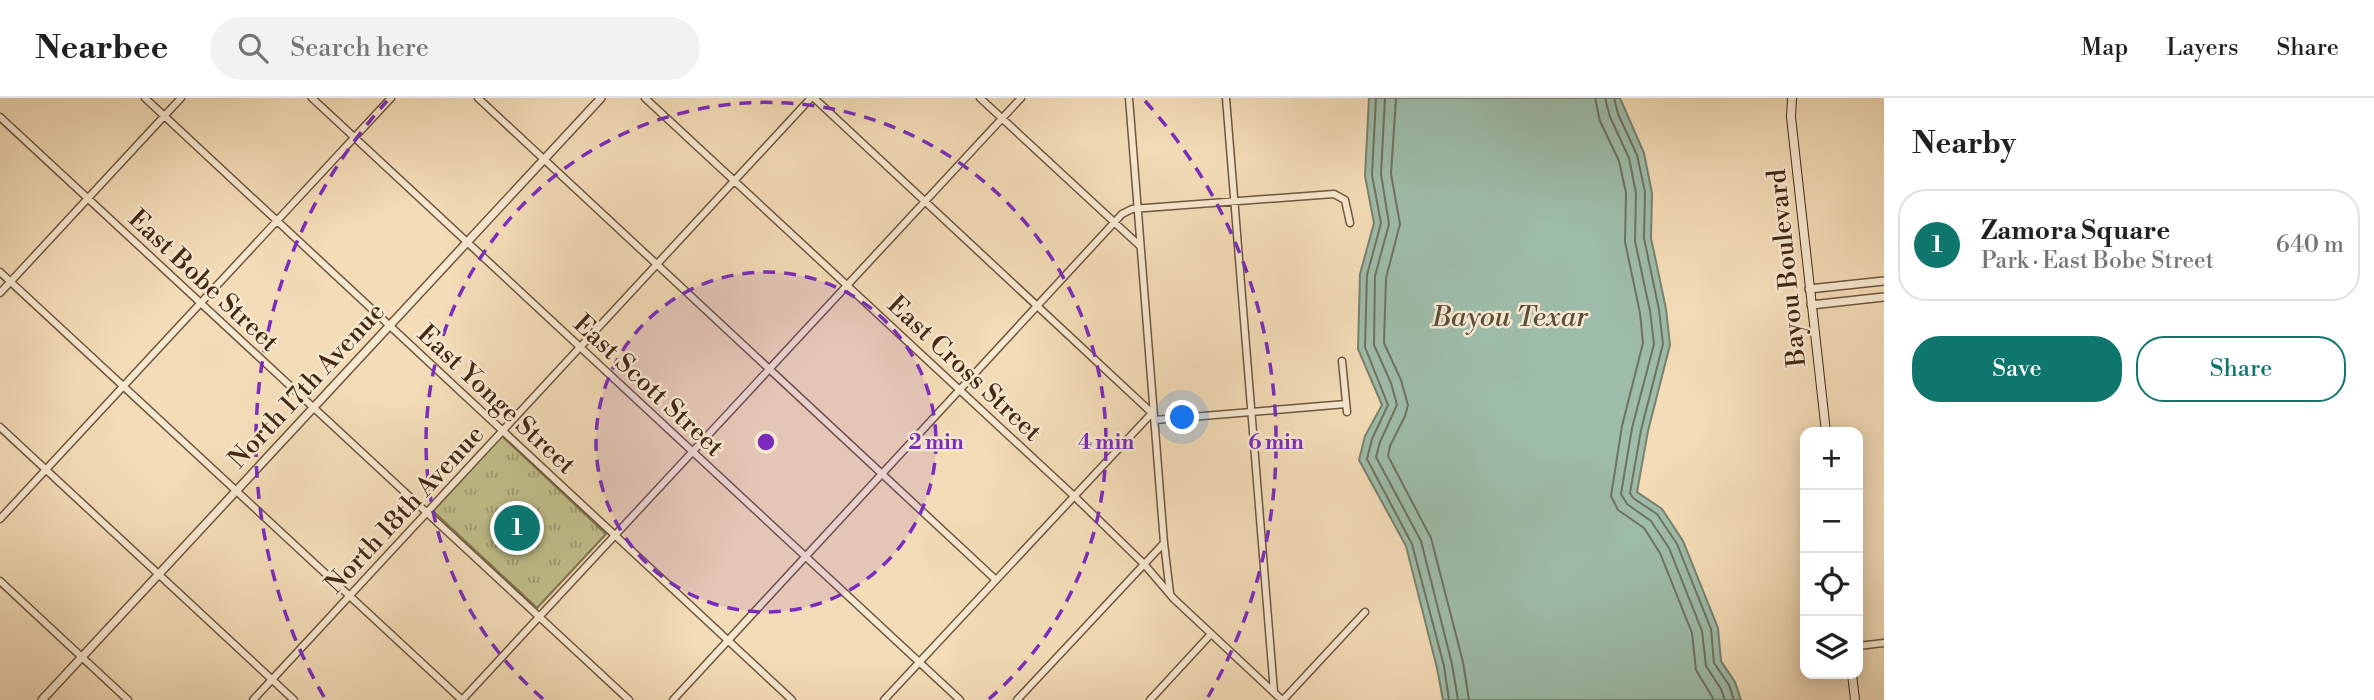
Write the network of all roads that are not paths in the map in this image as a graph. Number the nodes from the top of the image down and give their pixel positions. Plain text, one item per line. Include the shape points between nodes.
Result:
1 (145, 98) edge
2 (181, 98) edge
3 (312, 98) edge
4 (391, 98) edge
5 (478, 98) edge
6 (601, 98) edge
7 (645, 98) edge
8 (813, 98) edge
9 (980, 98) edge
10 (1021, 98) edge
11 (1129, 98) edge
12 (1226, 98) edge
13 (1792, 98) edge
14 (164, 116) junction
15 (0, 117) edge
16 (1002, 119) junction
17 (355, 138) junction
18 (544, 159) junction
19 (735, 181) junction
20 (88, 198) junction
21 (1235, 201) junction
22 (925, 202) junction
23 (1138, 209) junction
24 (277, 221) junction
25 (1114, 223) junction
26 (1349, 223) dead end
27 (467, 242) junction
28 (1140, 246) junction
29 (657, 265) junction
30 (0, 272) edge
31 (1884, 281) edge
32 (10, 282) junction
33 (847, 285) junction
34 (1809, 289) junction
35 (0, 293) edge
36 (1884, 297) edge
37 (201, 303) junction
38 (1811, 305) junction
39 (1037, 306) junction
40 (390, 326) junction
41 (580, 347) junction
42 (1342, 361) dead end
43 (769, 369) junction
44 (124, 386) junction
45 (960, 389) junction
46 (1346, 404) junction
47 (313, 408) junction
48 (1252, 412) junction
49 (1347, 412) dead end
50 (1154, 415) junction
51 (0, 427) edge
52 (1825, 427) edge
53 (503, 431) junction
54 (693, 452) junction
55 (46, 470) junction
56 (882, 474) junction
57 (236, 491) junction
58 (1074, 496) junction
59 (427, 513) junction
60 (0, 519) edge
61 (615, 535) junction
62 (1164, 543) junction
63 (806, 556) junction
64 (1144, 564) junction
65 (159, 574) junction
66 (996, 580) junction
67 (0, 581) edge
68 (349, 596) junction
69 (1174, 599) junction
70 (1365, 612) dead end
71 (539, 617) junction
72 (1211, 634) junction
73 (728, 640) junction
74 (1884, 643) edge
75 (1863, 645) edge
76 (82, 657) junction
77 (920, 662) junction
78 (1853, 679) edge
79 (272, 680) junction
80 (1274, 692) junction
81 (42, 700) edge
82 (128, 700) edge
83 (253, 700) edge
84 (294, 700) edge
85 (462, 700) edge
86 (629, 700) edge
87 (673, 700) edge
88 (792, 700) edge
89 (884, 700) edge
90 (960, 700) edge
91 (1017, 700) edge
92 (1150, 700) edge
93 (1282, 700) edge
94 (1855, 700) edge

1 - 14 street, East Yonge Street
2 - 14 street
3 - 17 street, East Scott Street
4 - 17 street
5 - 18 street
6 - 18 street, North 17th Avenue
7 - 19 street, East Cross Street
8 - 19 street, North 18th Avenue
8 - 22 street
9 - 16 street
10 - 16 street
11 - 23 street
12 - 21 street
13 - 34 main road, Bayou Boulevard
14 - 20 street
14 - 24 street, East Yonge Street
15 - 20 street, East Bobe Street
16 - 22 street
16 - 25 street
17 - 24 street
17 - 27 street, East Scott Street
18 - 27 street, North 17th Avenue
18 - 29 street
19 - 29 street, North 18th Avenue
19 - 33 street, East Cross Street
20 - 32 street
20 - 37 street, East Bobe Street
21 - 23 street
21 - 26 street via 1334,194 1345,200
21 - 48 street
22 - 33 street
22 - 39 street
23 - 25 street via 1127,211
23 - 28 street
24 - 37 street
24 - 40 street, East Yonge Street
25 - 28 street
25 - 39 street
27 - 40 street, North 17th Avenue
27 - 41 street, East Scott Street
28 - 50 street
29 - 41 street, North 18th Avenue
29 - 43 street
30 - 32 street
31 - 34 street
32 - 35 street
32 - 44 street
33 - 43 street
33 - 45 street, East Cross Street
34 - 38 main road, Bayou Boulevard
36 - 38 street
37 - 44 street
37 - 47 street, East Bobe Street
38 - 52 main road, Bayou Boulevard
39 - 45 street
39 - 50 street
40 - 47 street, North 17th Avenue
40 - 53 street, East Yonge Street
41 - 53 street, North 18th Avenue
41 - 54 street, East Scott Street
42 - 46 street
43 - 54 street
43 - 56 street
44 - 55 street
44 - 57 street
45 - 56 street
45 - 58 street, East Cross Street
46 - 48 street
46 - 49 street
47 - 57 street, North 17th Avenue
47 - 59 street, East Bobe Street
48 - 50 street
48 - 80 street
50 - 58 street
50 - 62 street
51 - 55 street
53 - 59 street, North 18th Avenue
53 - 61 street, East Yonge Street
54 - 61 street
54 - 63 street, East Scott Street
55 - 60 street
55 - 65 street
56 - 63 street
56 - 66 street
57 - 65 street, North 17th Avenue
57 - 68 street
58 - 64 street, East Cross Street
58 - 66 street
59 - 68 street, North 18th Avenue
59 - 71 street, East Bobe Street
61 - 71 street
61 - 73 street, East Yonge Street
62 - 64 street
62 - 69 street via 1168,588
63 - 73 street
63 - 77 street, East Scott Street
64 - 69 street, East Cross Street
64 - 91 street
65 - 76 street, North 17th Avenue
65 - 79 street
66 - 77 street
67 - 76 street
68 - 79 street, North 18th Avenue
68 - 85 street
69 - 72 street, East Cross Street
70 - 93 street
71 - 85 street
71 - 86 street, East Bobe Street
72 - 80 street, East Cross Street
72 - 92 street
73 - 87 street
73 - 88 street, East Yonge Street
74 - 75 street
76 - 81 street, North 17th Avenue
76 - 82 street
77 - 89 street
77 - 90 street, East Scott Street
78 - 94 main road
79 - 83 street, North 18th Avenue
79 - 84 street
80 - 93 street, East Cross Street

